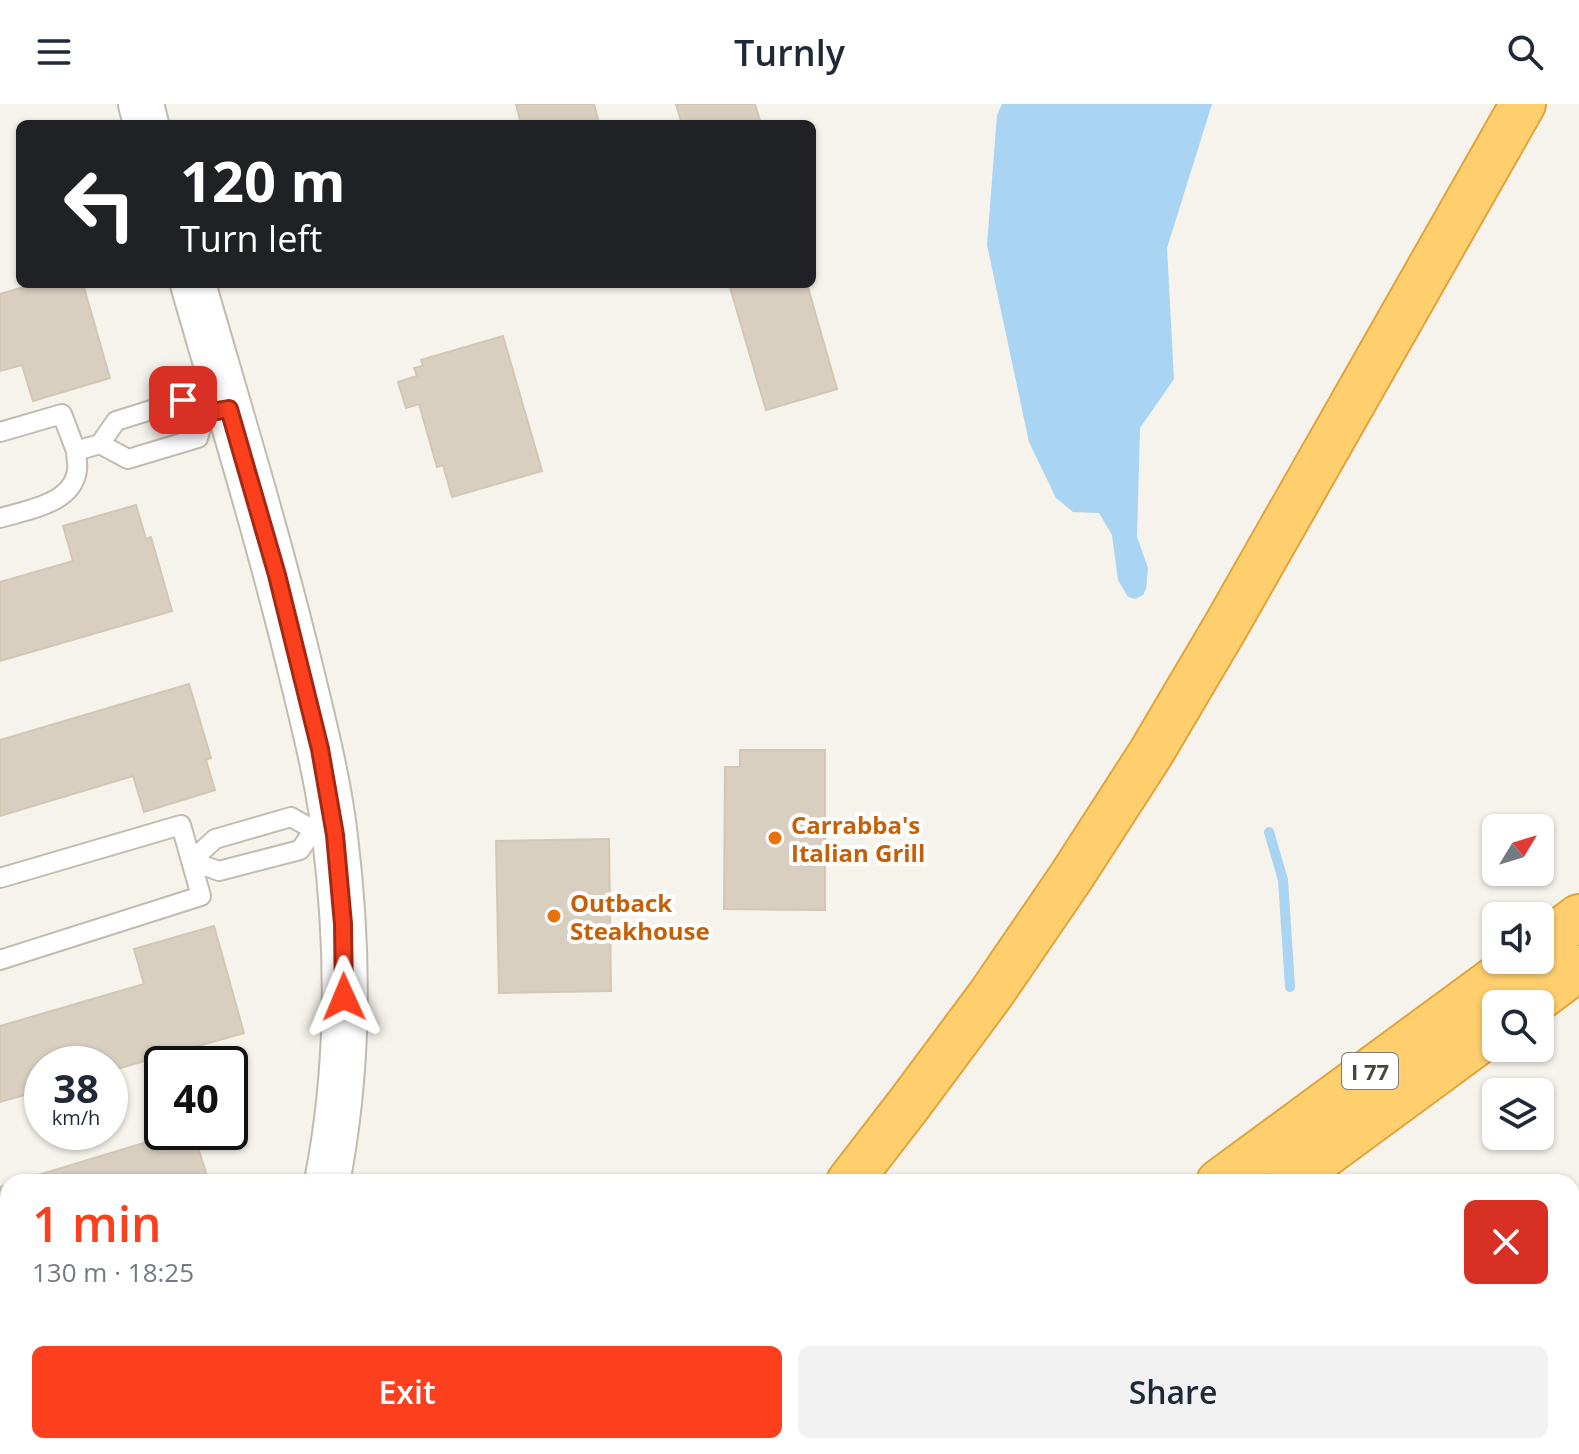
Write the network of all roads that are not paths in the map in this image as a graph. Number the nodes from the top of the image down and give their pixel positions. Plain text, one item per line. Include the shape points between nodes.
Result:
1 (1523, 104) edge
2 (194, 288) edge
3 (217, 411) junction
4 (0, 432) edge
5 (100, 444) junction
6 (76, 451) junction
7 (0, 518) edge
8 (324, 827) junction
9 (191, 861) junction
10 (0, 878) edge
11 (1579, 917) edge
12 (1554, 936) edge
13 (0, 960) edge
14 (1579, 968) edge
15 (1502, 974) edge
16 (1550, 990) edge
17 (1482, 1039) edge
18 (328, 1174) edge
19 (855, 1174) edge
20 (1230, 1174) edge
21 (1299, 1174) edge

1 - 19 highway via 1151,753 991,994
2 - 3 street
3 - 5 lane via 183,400 116,421
3 - 5 lane via 198,438 128,459
3 - 8 street via 277,575 320,749
4 - 6 lane via 62,414
5 - 6 lane
6 - 7 lane via 78,468 65,494
8 - 9 lane via 291,817 215,839
8 - 9 lane via 300,850 219,871
8 - 18 street via 343,924 340,1098
9 - 10 lane via 181,825
9 - 13 lane via 201,896
11 - 12 highway
14 - 16 highway
15 - 20 highway, I 77
17 - 21 highway, I 77

